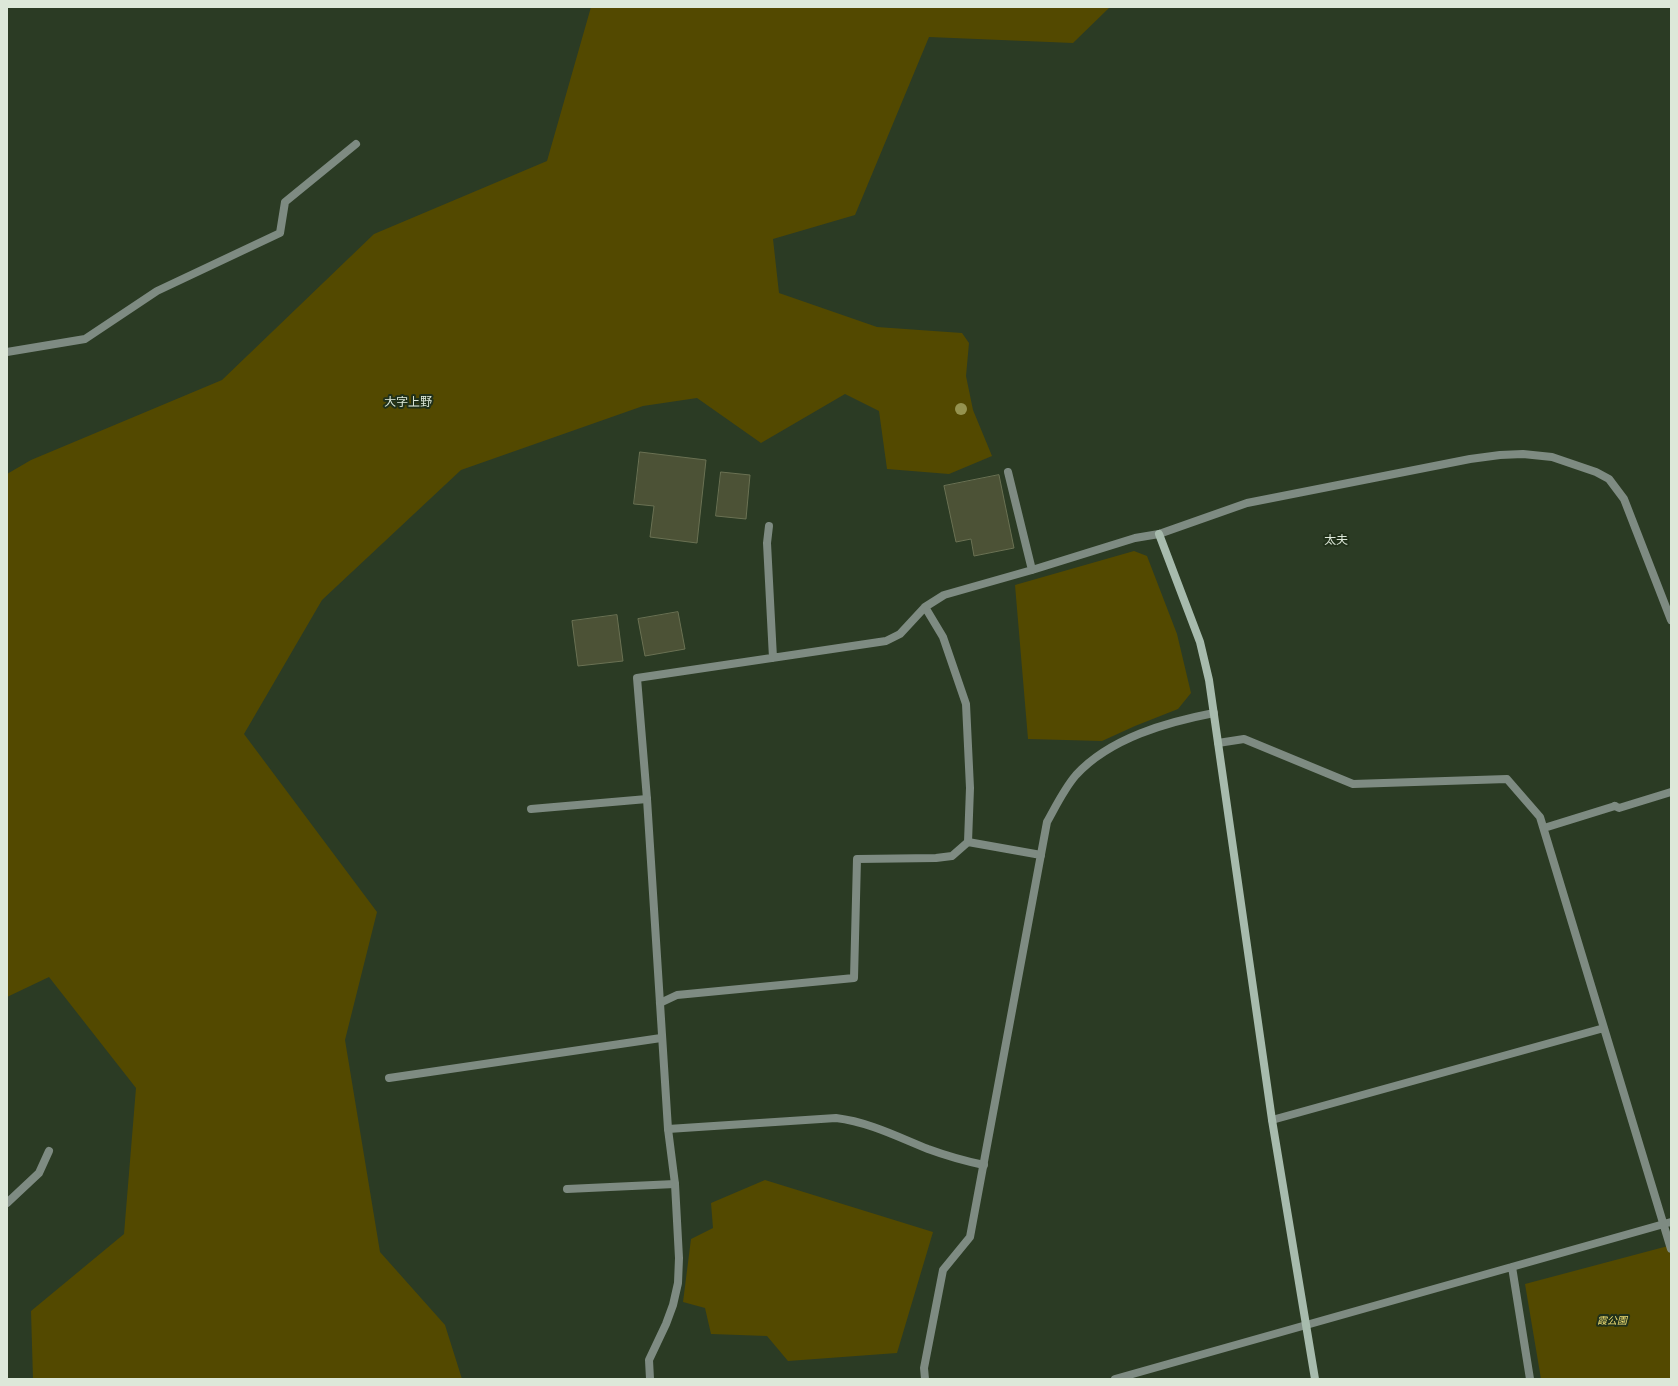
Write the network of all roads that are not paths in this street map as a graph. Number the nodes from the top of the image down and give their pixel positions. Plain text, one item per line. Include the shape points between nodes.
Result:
1 (356, 144) dead end
2 (7, 352) edge
3 (1008, 472) dead end
4 (769, 526) dead end
5 (1159, 534) junction
6 (1032, 570) junction
7 (925, 607) junction
8 (1671, 620) edge
9 (773, 658) junction
10 (1214, 713) junction
11 (1218, 743) junction
12 (1671, 792) edge
13 (647, 799) junction
14 (531, 810) dead end
15 (1544, 828) junction
16 (968, 842) junction
17 (1041, 855) junction
18 (660, 1003) junction
19 (1604, 1028) junction
20 (662, 1038) junction
21 (389, 1078) dead end
22 (1272, 1120) junction
23 (668, 1129) junction
24 (49, 1151) dead end
25 (984, 1165) junction
26 (675, 1184) junction
27 (567, 1189) dead end
28 (7, 1203) edge
29 (1667, 1223) edge
30 (1671, 1249) edge
31 (1512, 1267) junction
32 (1307, 1325) junction
33 (650, 1379) edge
34 (925, 1379) edge
35 (1114, 1379) edge
36 (1315, 1379) edge
37 (1530, 1379) edge

1 - 2 street via 285,202 280,233 157,291 85,339
3 - 6 street
4 - 9 street via 767,543
5 - 6 street via 1135,538
5 - 8 street via 1247,503 1470,459 1523,454 1552,457 1596,472 1617,488 1624,499
5 - 10 street via 1200,642
6 - 7 street via 944,595
7 - 9 street via 900,634 886,641
7 - 16 street via 943,637 966,704 970,788
9 - 13 street via 637,678
10 - 11 street
10 - 17 street via 1179,720 1131,739 1085,766 1065,790 1047,822
11 - 15 street via 1244,739 1353,784 1508,779 1540,817
11 - 22 street
12 - 15 street via 1619,808 1614,806
13 - 14 street
13 - 18 street
15 - 19 street
16 - 17 street
16 - 18 street via 952,856 857,859 854,978 677,995
17 - 25 street
18 - 20 street
19 - 22 street
19 - 29 street
20 - 21 street
20 - 23 street
22 - 32 street
23 - 25 street via 836,1118 873,1126 947,1156
23 - 26 street
24 - 28 street via 39,1173
25 - 34 street via 970,1237 944,1270 924,1368
26 - 27 street
26 - 33 street via 678,1283 666,1324 649,1360
29 - 30 street
29 - 31 street
31 - 32 street
31 - 37 street
32 - 35 street
32 - 36 street

